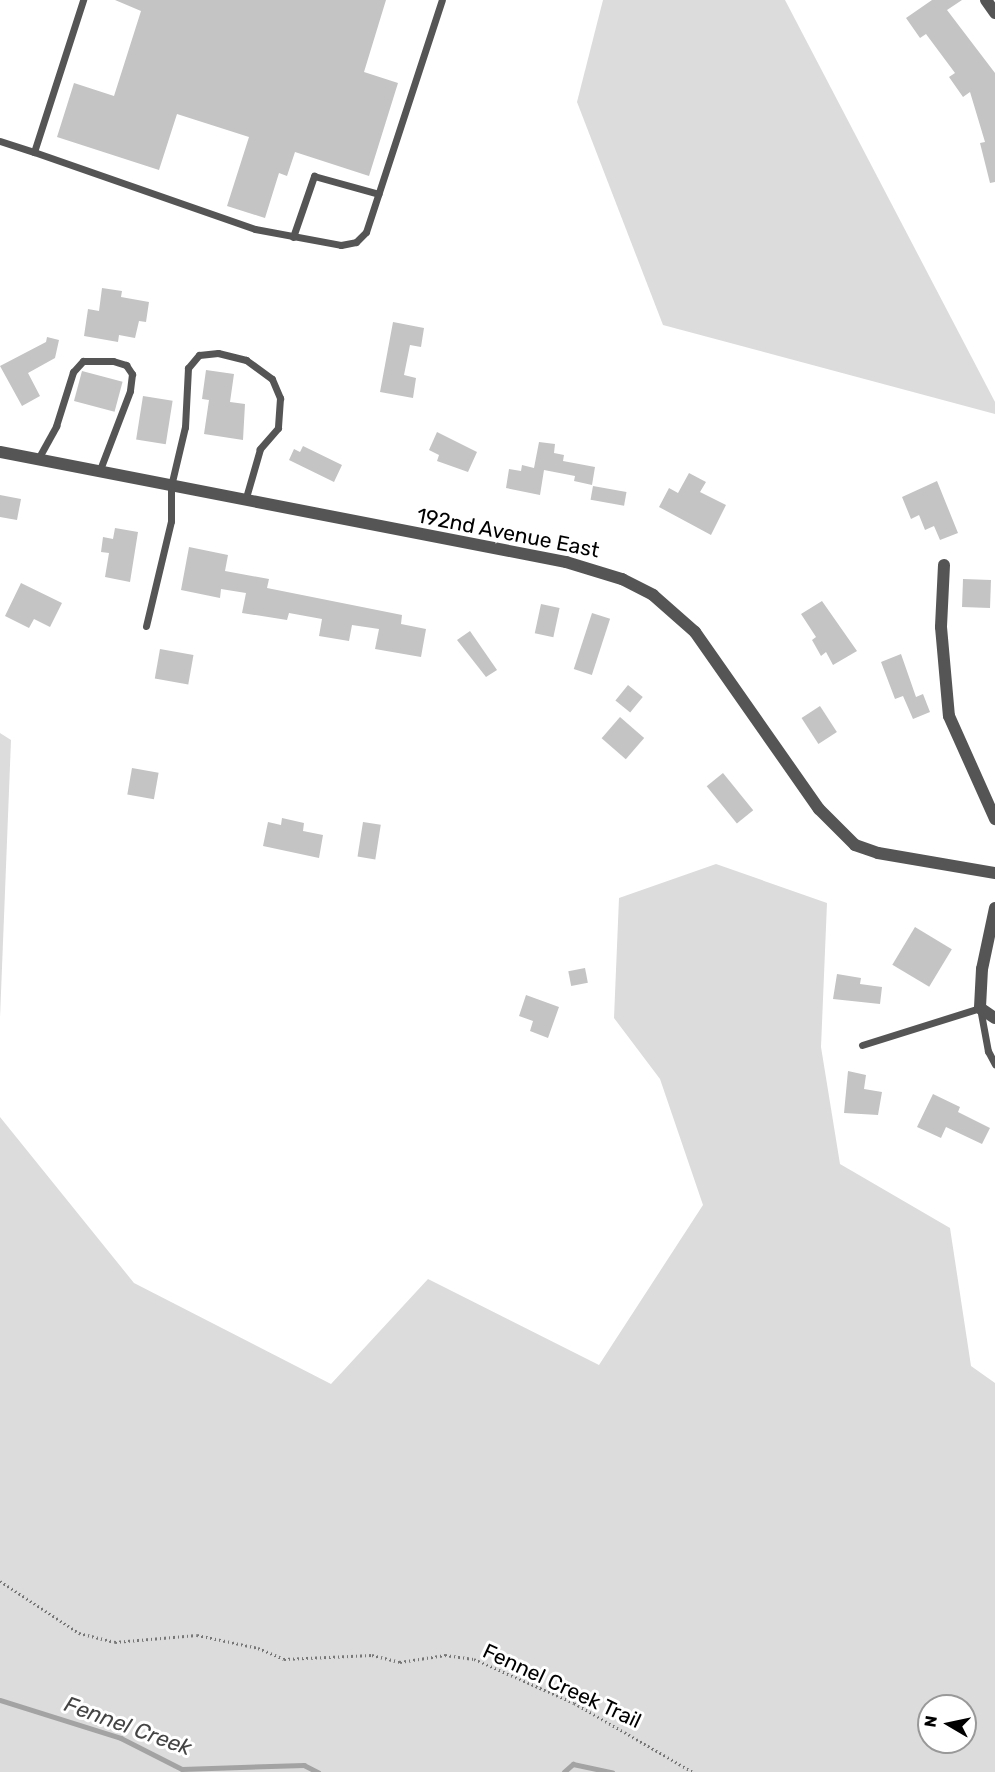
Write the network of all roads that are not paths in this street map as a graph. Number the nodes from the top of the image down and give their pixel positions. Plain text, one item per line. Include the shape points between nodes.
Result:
1 (83, 0) edge
2 (442, 0) edge
3 (986, 0) edge
4 (995, 13) edge
5 (0, 141) edge
6 (34, 152) junction
7 (378, 194) junction
8 (293, 237) junction
9 (0, 452) edge
10 (38, 459) junction
11 (99, 472) junction
12 (171, 486) junction
13 (245, 501) junction
14 (945, 564) dead end
15 (146, 626) dead end
16 (995, 819) edge
17 (995, 873) edge
18 (995, 908) edge
19 (980, 1008) junction
20 (995, 1018) edge
21 (862, 1045) dead end
22 (995, 1064) edge

1 - 6 lane
2 - 7 lane
3 - 4 street
5 - 6 lane
6 - 8 lane via 255,230
7 - 8 lane via 366,232 356,242 341,245
7 - 8 lane via 314,176
9 - 10 street, 192nd Avenue East
10 - 11 street, 192nd Avenue East
10 - 11 lane via 56,426 73,372 83,361 113,361 126,365 132,374 130,391
11 - 12 street, 192nd Avenue East
12 - 13 street, 192nd Avenue East
12 - 13 lane via 184,427 188,368 199,355 218,353 246,360 272,379 280,398 278,428 261,449
12 - 15 lane via 171,521
13 - 17 street, 192nd Avenue East via 566,562 622,579 653,595 695,632 819,809 855,844 878,853
14 - 16 street via 942,648 949,716
18 - 19 street via 982,969
19 - 20 street
19 - 21 lane
19 - 22 lane via 988,1051

